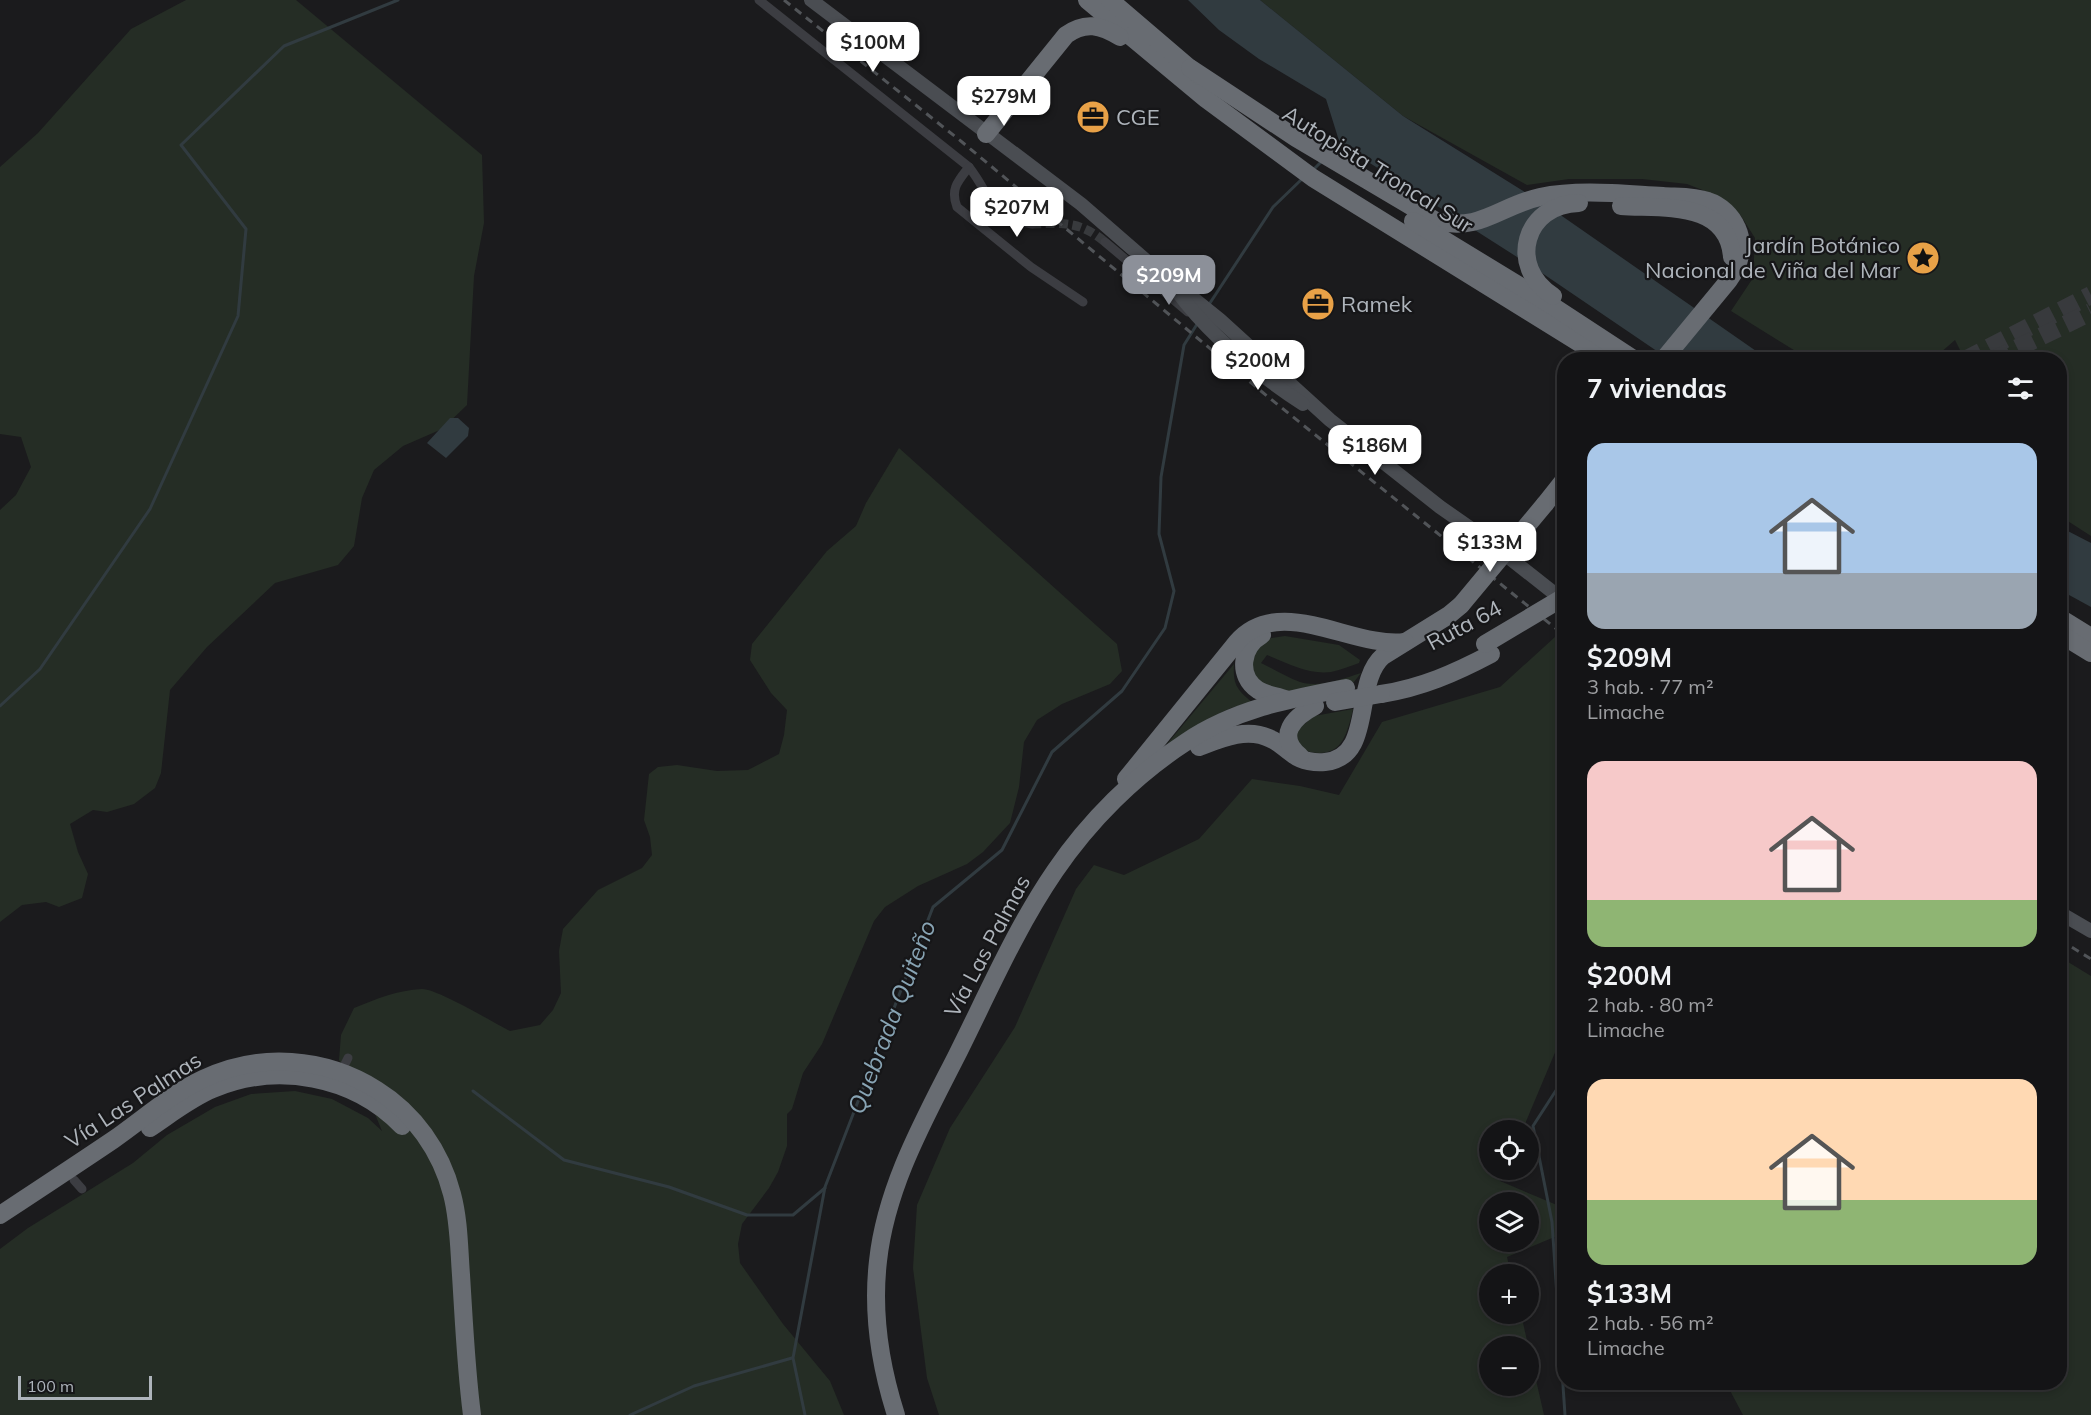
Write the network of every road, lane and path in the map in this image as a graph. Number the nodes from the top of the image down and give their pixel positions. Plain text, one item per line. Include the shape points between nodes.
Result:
1 (759, 0) edge
2 (811, 0) edge
3 (1087, 0) edge
4 (1110, 0) edge
5 (1146, 50) junction
6 (986, 134) junction
7 (1289, 146) junction
8 (969, 168) junction
9 (1323, 169) junction
10 (1032, 224) tunnel mouth
11 (1106, 242) tunnel mouth
12 (1726, 284) junction
13 (1083, 302) dead end
14 (1194, 310) junction
15 (1574, 352) edge
16 (1595, 352) edge
17 (1623, 352) edge
18 (1638, 352) edge
19 (1670, 352) edge
20 (1554, 497) edge
21 (1440, 507) junction
22 (1557, 594) edge
23 (1557, 604) edge
24 (1557, 605) edge
25 (1557, 614) edge
26 (2067, 622) edge
27 (2091, 637) edge
28 (2067, 638) edge
29 (1405, 642) junction
30 (1488, 649) junction
31 (2091, 653) edge
32 (1379, 675) junction
33 (1340, 695) junction
34 (1287, 700) junction
35 (1315, 706) junction
36 (1199, 747) junction
37 (1307, 760) junction
38 (1096, 820) junction
39 (2067, 917) edge
40 (2091, 931) edge
41 (0, 1215) edge
42 (0, 1229) edge
43 (461, 1415) edge
44 (472, 1415) edge
45 (896, 1415) edge
46 (909, 1415) edge

1 - 8 street
2 - 6 main road
3 - 5 highway, Autopista Troncal Sur
4 - 7 highway, Autopista Troncal Sur
5 - 6 highway via 1101,27 1085,26 1071,31
5 - 7 highway, Autopista Troncal Sur via 1206,99
6 - 14 main road via 1081,204 1173,284
7 - 9 highway, Autopista Troncal Sur
7 - 9 highway
8 - 10 street via 999,212
8 - 13 street via 955,184 957,207 1031,267
9 - 12 highway via 1428,218 1452,224 1479,222 1528,200 1564,194 1690,197 1714,203 1727,213 1739,235 1740,258
9 - 15 highway via 1329,192
9 - 16 highway, Autopista Troncal Sur
9 - 17 highway, Autopista Troncal Sur
11 - 14 street
12 - 18 highway via 1732,259 1730,243 1717,223 1704,214 1587,204 1550,210 1538,220 1526,249 1528,266 1540,286
12 - 19 highway
14 - 21 main road via 1219,325 1248,363 1330,420
20 - 29 highway, bridge via 1461,605
21 - 22 main road
21 - 24 main road via 1478,543
23 - 30 highway, Ruta 64, bridge
25 - 30 highway, Ruta 64
26 - 27 highway
28 - 31 highway
29 - 32 highway
29 - 38 highway via 1373,641 1303,624 1274,623 1253,629 1237,642
30 - 32 highway, Ruta 64 via 1435,669
32 - 33 highway, Vía Las Palmas, bridge
32 - 34 highway via 1362,650 1337,639 1273,632 1257,638 1246,651 1246,674 1257,689
32 - 37 highway via 1366,685 1359,728 1351,747 1329,762
33 - 34 highway, Vía Las Palmas
33 - 35 highway, Vía Las Palmas
34 - 38 highway, Vía Las Palmas via 1238,714 1196,735 1147,771
35 - 36 highway, Vía Las Palmas via 1252,721
35 - 37 highway via 1294,720 1289,730 1291,746
36 - 37 highway via 1254,734
36 - 46 highway, Vía Las Palmas via 1158,777 1113,819 1058,888 982,1029 910,1178 892,1237 886,1292 891,1350
38 - 45 highway, Vía Las Palmas via 1055,870 1023,923 940,1089 894,1192 882,1234 876,1288 881,1358
39 - 40 main road
41 - 44 highway, Vía Las Palmas via 203,1078 233,1067 264,1062 345,1065 406,1113 434,1150 447,1178 457,1224
42 - 43 highway, Vía Las Palmas via 78,1184 198,1096 241,1080 271,1075 302,1076 332,1083 361,1095 408,1133 426,1157 441,1191 449,1228

